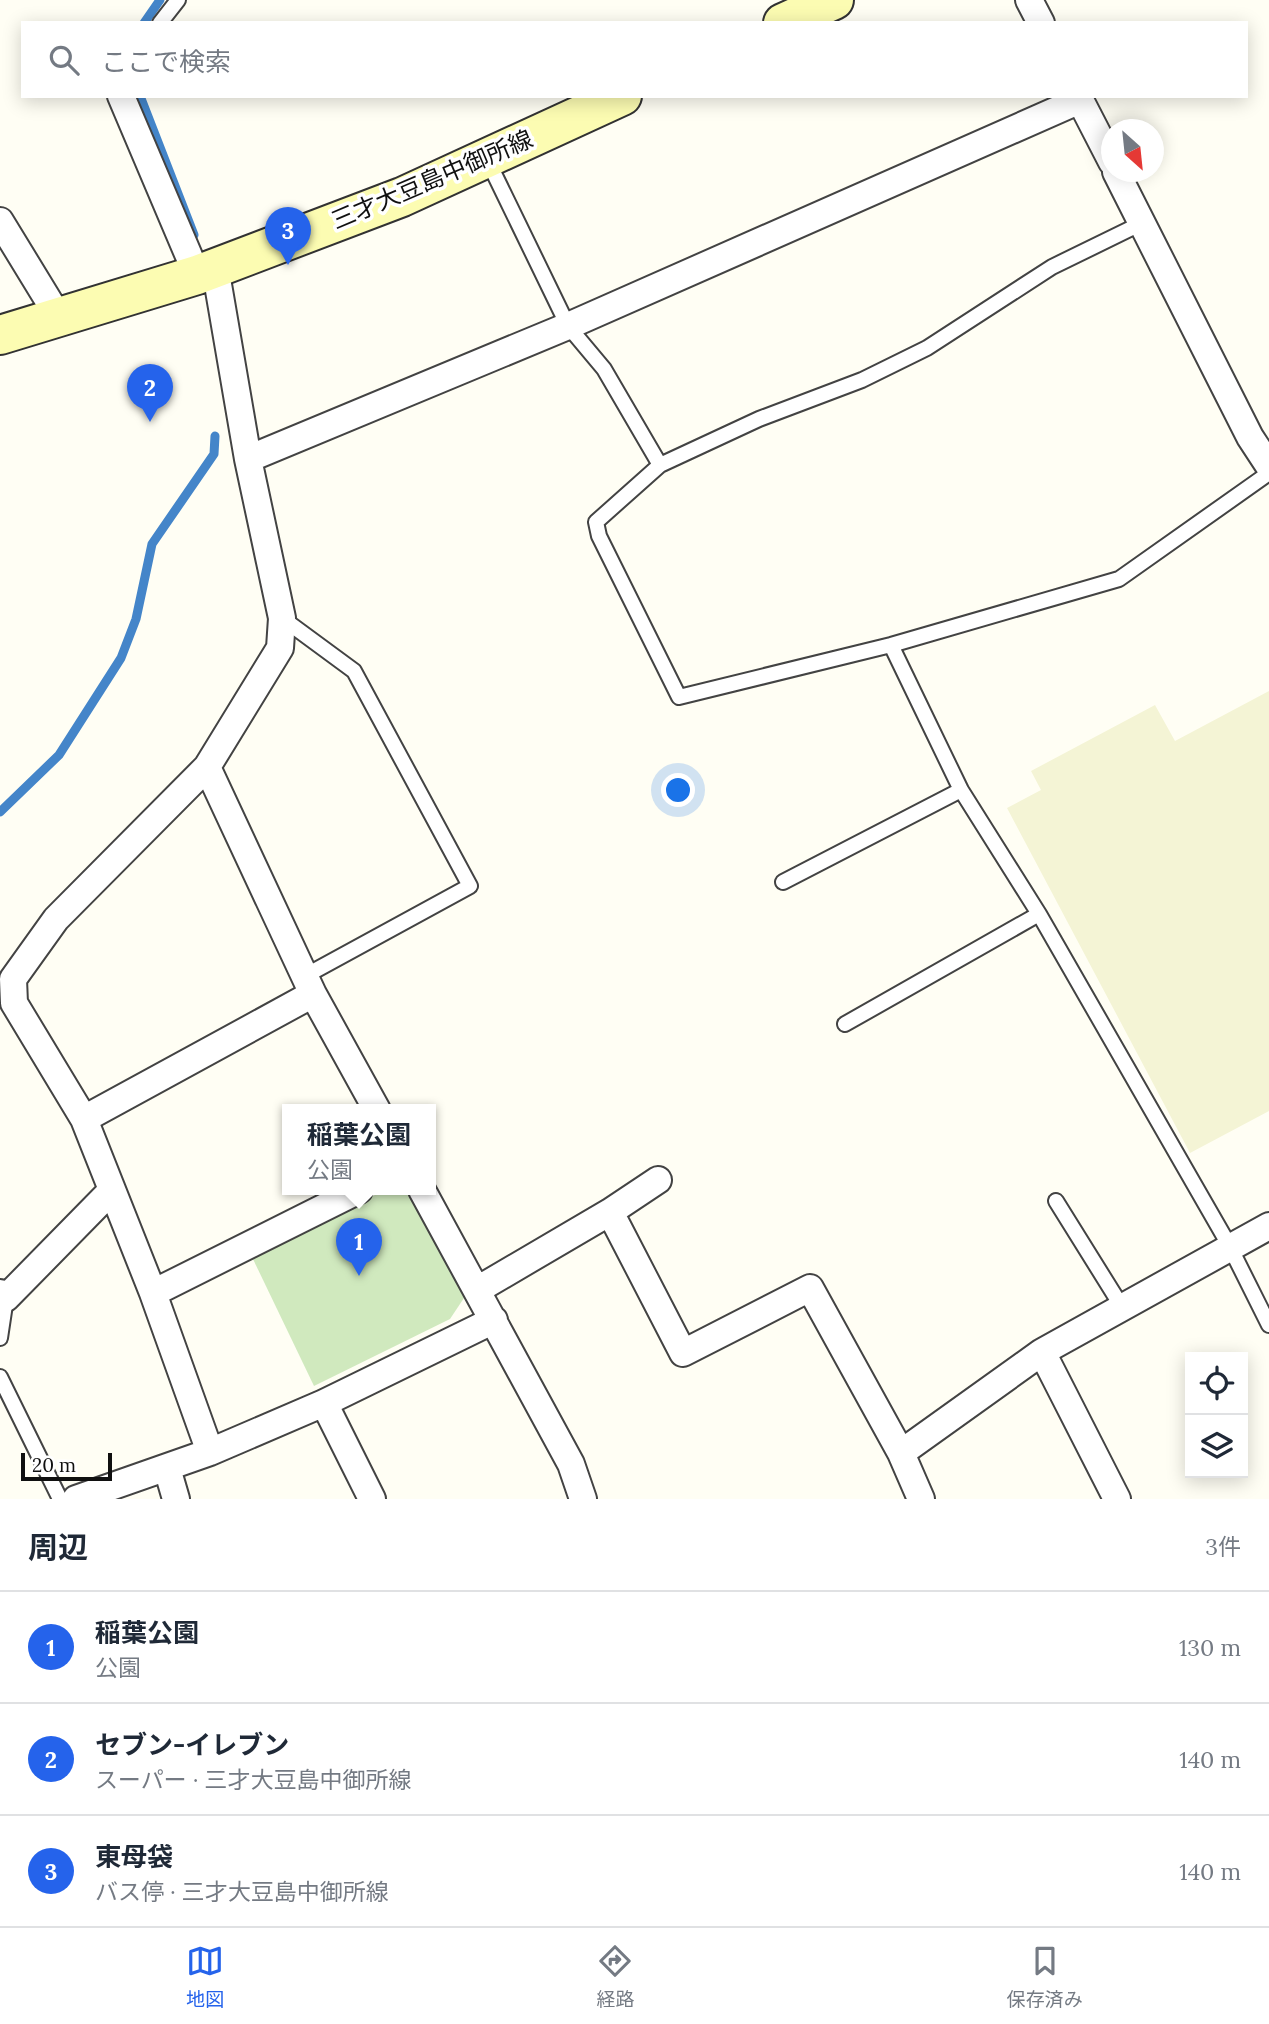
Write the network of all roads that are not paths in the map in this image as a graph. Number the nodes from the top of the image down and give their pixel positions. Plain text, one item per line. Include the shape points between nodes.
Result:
1 (178, 0) edge
2 (834, 0) edge
3 (1029, 0) edge
4 (162, 21) edge
5 (787, 21) edge
6 (1040, 21) edge
7 (122, 98) edge
8 (618, 98) edge
9 (1079, 98) edge
10 (1101, 142) edge
11 (486, 158) junction
12 (1121, 182) edge
13 (0, 221) edge
14 (1142, 223) junction
15 (206, 271) junction
16 (58, 316) junction
17 (568, 326) junction
18 (0, 335) edge
19 (248, 459) junction
20 (660, 465) junction
21 (1269, 466) edge
22 (1269, 473) edge
23 (282, 618) junction
24 (891, 645) junction
25 (207, 767) junction
26 (961, 789) junction
27 (783, 882) dead end
28 (1039, 914) junction
29 (309, 985) junction
30 (845, 1024) dead end
31 (374, 1104) edge
32 (84, 1119) junction
33 (658, 1180) dead end
34 (110, 1192) junction
35 (349, 1195) edge
36 (425, 1195) edge
37 (1056, 1201) dead end
38 (610, 1212) junction
39 (1269, 1226) edge
40 (1229, 1245) junction
41 (477, 1290) junction
42 (153, 1293) junction
43 (3, 1295) edge
44 (1122, 1307) junction
45 (494, 1320) junction
46 (1269, 1325) edge
47 (0, 1338) edge
48 (1042, 1352) junction
49 (0, 1377) edge
50 (324, 1403) junction
51 (210, 1452) junction
52 (901, 1452) junction
53 (167, 1468) junction
54 (60, 1499) edge
55 (76, 1499) edge
56 (176, 1499) edge
57 (372, 1499) edge
58 (583, 1499) edge
59 (921, 1499) edge
60 (1117, 1499) edge

1 - 4 lane
2 - 5 main road
3 - 6 street
7 - 15 street
8 - 11 main road, 三才大豆島中御所線
9 - 10 street
9 - 17 street
11 - 15 main road, 三才大豆島中御所線 via 402,197
11 - 17 lane
12 - 14 street
13 - 16 street
14 - 20 lane via 1052,267 927,348
14 - 21 street
15 - 16 main road, 三才大豆島中御所線
15 - 19 street
16 - 18 main road, 三才大豆島中御所線
17 - 19 street
17 - 20 lane via 604,369
19 - 23 street
20 - 24 lane via 596,522 679,696
22 - 24 lane via 1119,579
23 - 25 street via 280,648
23 - 29 lane via 354,671 470,886
24 - 26 lane
25 - 29 street
25 - 32 street via 55,919 13,979 14,1003
26 - 27 lane
26 - 28 lane
28 - 30 lane
28 - 40 lane
29 - 31 street
29 - 32 street
32 - 34 street
33 - 38 street
34 - 42 street
34 - 43 street
35 - 42 street
36 - 41 street
37 - 44 lane
38 - 41 street
38 - 52 street via 683,1353 810,1288
39 - 40 street
40 - 44 street
40 - 46 lane
41 - 45 street
42 - 51 street
43 - 47 lane
44 - 48 street
45 - 50 street
45 - 58 street via 572,1464
48 - 52 street
48 - 60 street
49 - 54 lane
50 - 51 street
50 - 57 street
51 - 53 street
52 - 59 street
53 - 55 street
53 - 56 street

